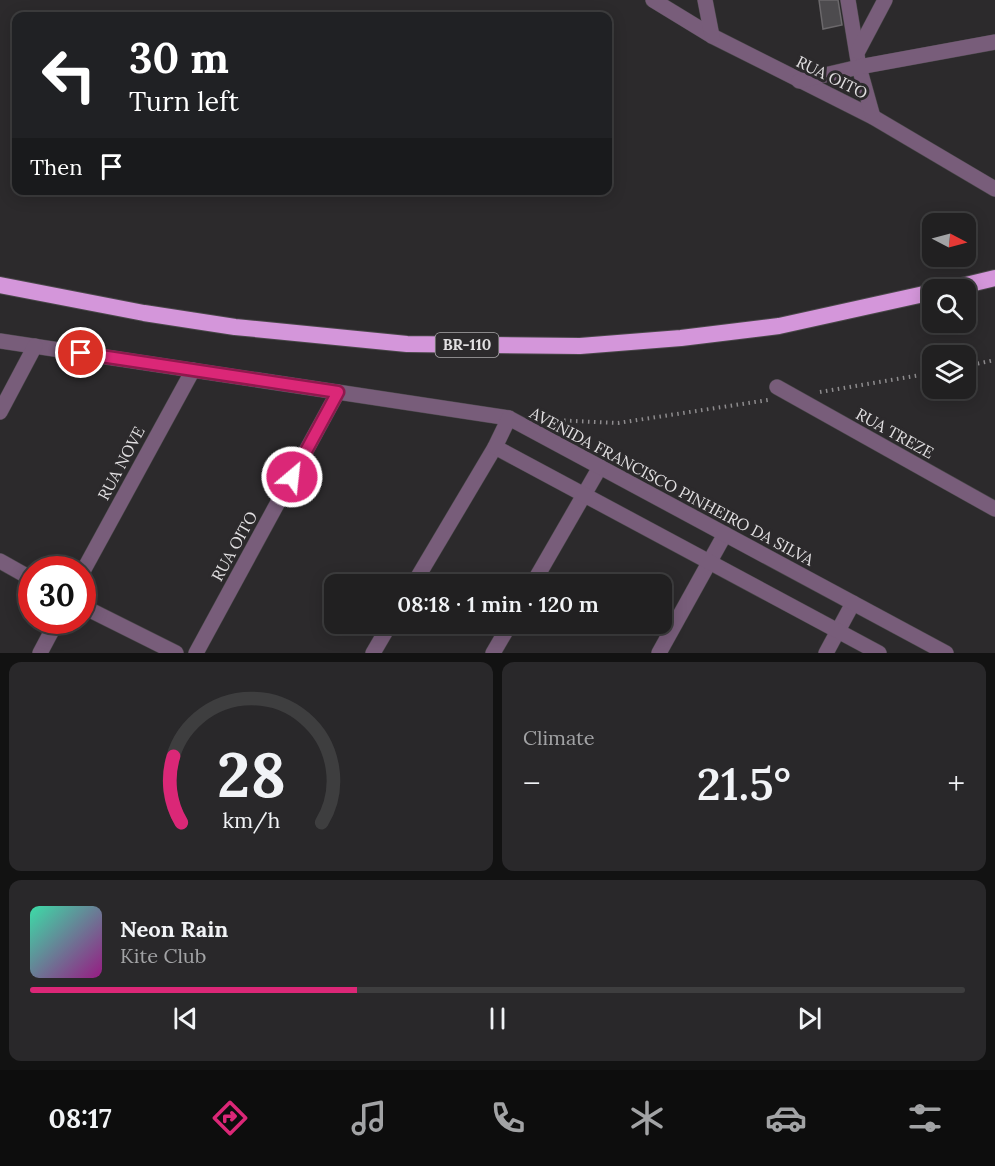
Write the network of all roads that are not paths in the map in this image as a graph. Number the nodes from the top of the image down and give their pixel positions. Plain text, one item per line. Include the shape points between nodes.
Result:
1 (653, 0) edge
2 (705, 0) edge
3 (848, 0) edge
4 (885, 0) edge
5 (712, 36) junction
6 (995, 42) edge
7 (858, 51) junction
8 (859, 67) junction
9 (799, 81) junction
10 (873, 117) junction
11 (995, 189) edge
12 (995, 278) edge
13 (976, 283) edge
14 (0, 285) edge
15 (922, 294) edge
16 (0, 341) edge
17 (35, 346) junction
18 (194, 370) junction
19 (777, 387) dead end
20 (338, 392) junction
21 (0, 412) edge
22 (509, 418) junction
23 (495, 447) junction
24 (600, 467) junction
25 (584, 494) junction
26 (995, 509) edge
27 (725, 534) junction
28 (91, 556) edge
29 (0, 561) edge
30 (709, 562) junction
31 (18, 571) edge
32 (420, 574) edge
33 (538, 574) edge
34 (853, 603) junction
35 (96, 613) edge
36 (838, 631) junction
37 (50, 634) edge
38 (384, 634) edge
39 (504, 634) edge
40 (40, 653) edge
41 (176, 653) edge
42 (196, 653) edge
43 (373, 653) edge
44 (493, 653) edge
45 (659, 653) edge
46 (826, 653) edge
47 (879, 653) edge
48 (946, 653) edge

1 - 5 street, RUA OITO
2 - 5 street
3 - 7 street
4 - 7 street
5 - 9 street, RUA OITO
6 - 8 street
7 - 8 street
8 - 9 street
8 - 10 street
9 - 10 street, RUA OITO
10 - 11 street, RUA OITO
12 - 13 highway
14 - 15 highway, BR-110 via 235,327 407,344 580,346 779,326
16 - 17 street
17 - 18 street
17 - 21 street
18 - 20 street
18 - 28 street, RUA NOVE
19 - 26 street, RUA TREZE
20 - 22 street
20 - 42 street, RUA OITO
22 - 23 street, AVENIDA FRANCISCO PINHEIRO DA SILVA
22 - 24 street, AVENIDA FRANCISCO PINHEIRO DA SILVA
23 - 25 street
23 - 32 street, AVENIDA FRANCISCO PINHEIRO DA SILVA
24 - 25 street
24 - 27 street, AVENIDA FRANCISCO PINHEIRO DA SILVA
25 - 30 street
25 - 33 street
27 - 30 street
27 - 34 street, AVENIDA FRANCISCO PINHEIRO DA SILVA
29 - 31 street
30 - 36 street
30 - 45 street
34 - 36 street
34 - 48 street, AVENIDA FRANCISCO PINHEIRO DA SILVA
35 - 41 street
36 - 46 street
36 - 47 street
37 - 40 street
38 - 43 street
39 - 44 street

